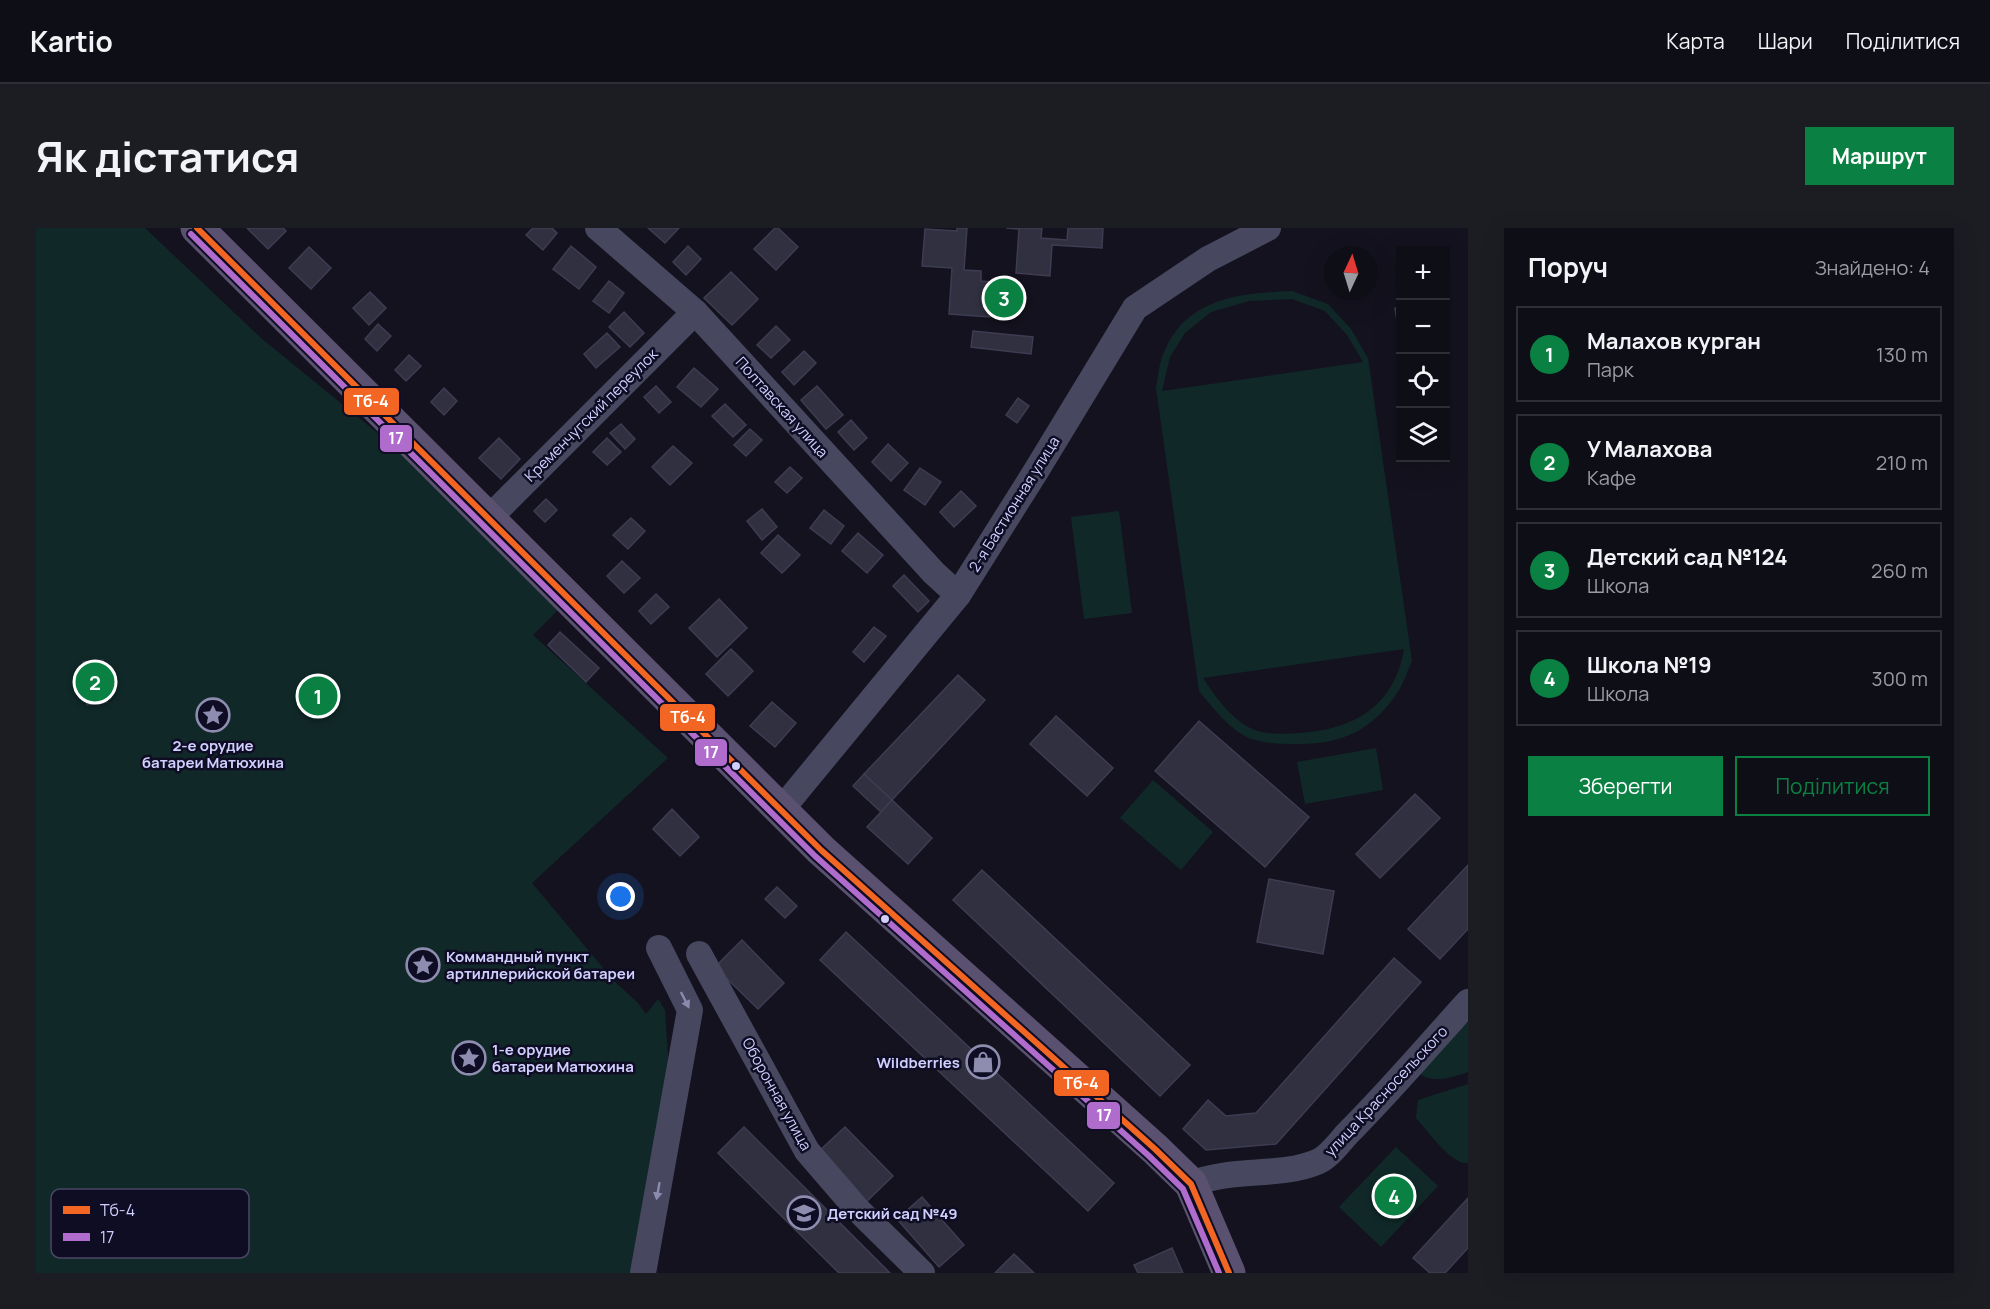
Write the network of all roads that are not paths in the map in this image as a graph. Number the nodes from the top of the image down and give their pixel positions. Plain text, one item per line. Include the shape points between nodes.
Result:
1 (197, 228) edge
2 (598, 228) edge
3 (1268, 228) edge
4 (695, 312) junction
5 (488, 519) junction
6 (958, 595) junction
7 (781, 810) junction
8 (658, 948) dead end
9 (699, 954) dead end
10 (1468, 1002) edge
11 (1191, 1184) junction
12 (643, 1273) edge
13 (921, 1273) edge
14 (1229, 1273) edge

1 - 5 main road
2 - 4 street, Полтавская улица
3 - 6 street, 2-я Бастионная улица via 1208,259 1135,308
4 - 5 street, Кременчугский переулок
4 - 6 street, Полтавская улица
5 - 7 main road
6 - 7 street, 2-я Бастионная улица
7 - 11 main road
8 -> 12 street via 690,1010
9 - 13 street, Оборонная улица via 807,1151 857,1209
10 - 11 street, улица Красносельского via 1321,1161 1294,1169 1228,1174
11 - 14 main road

